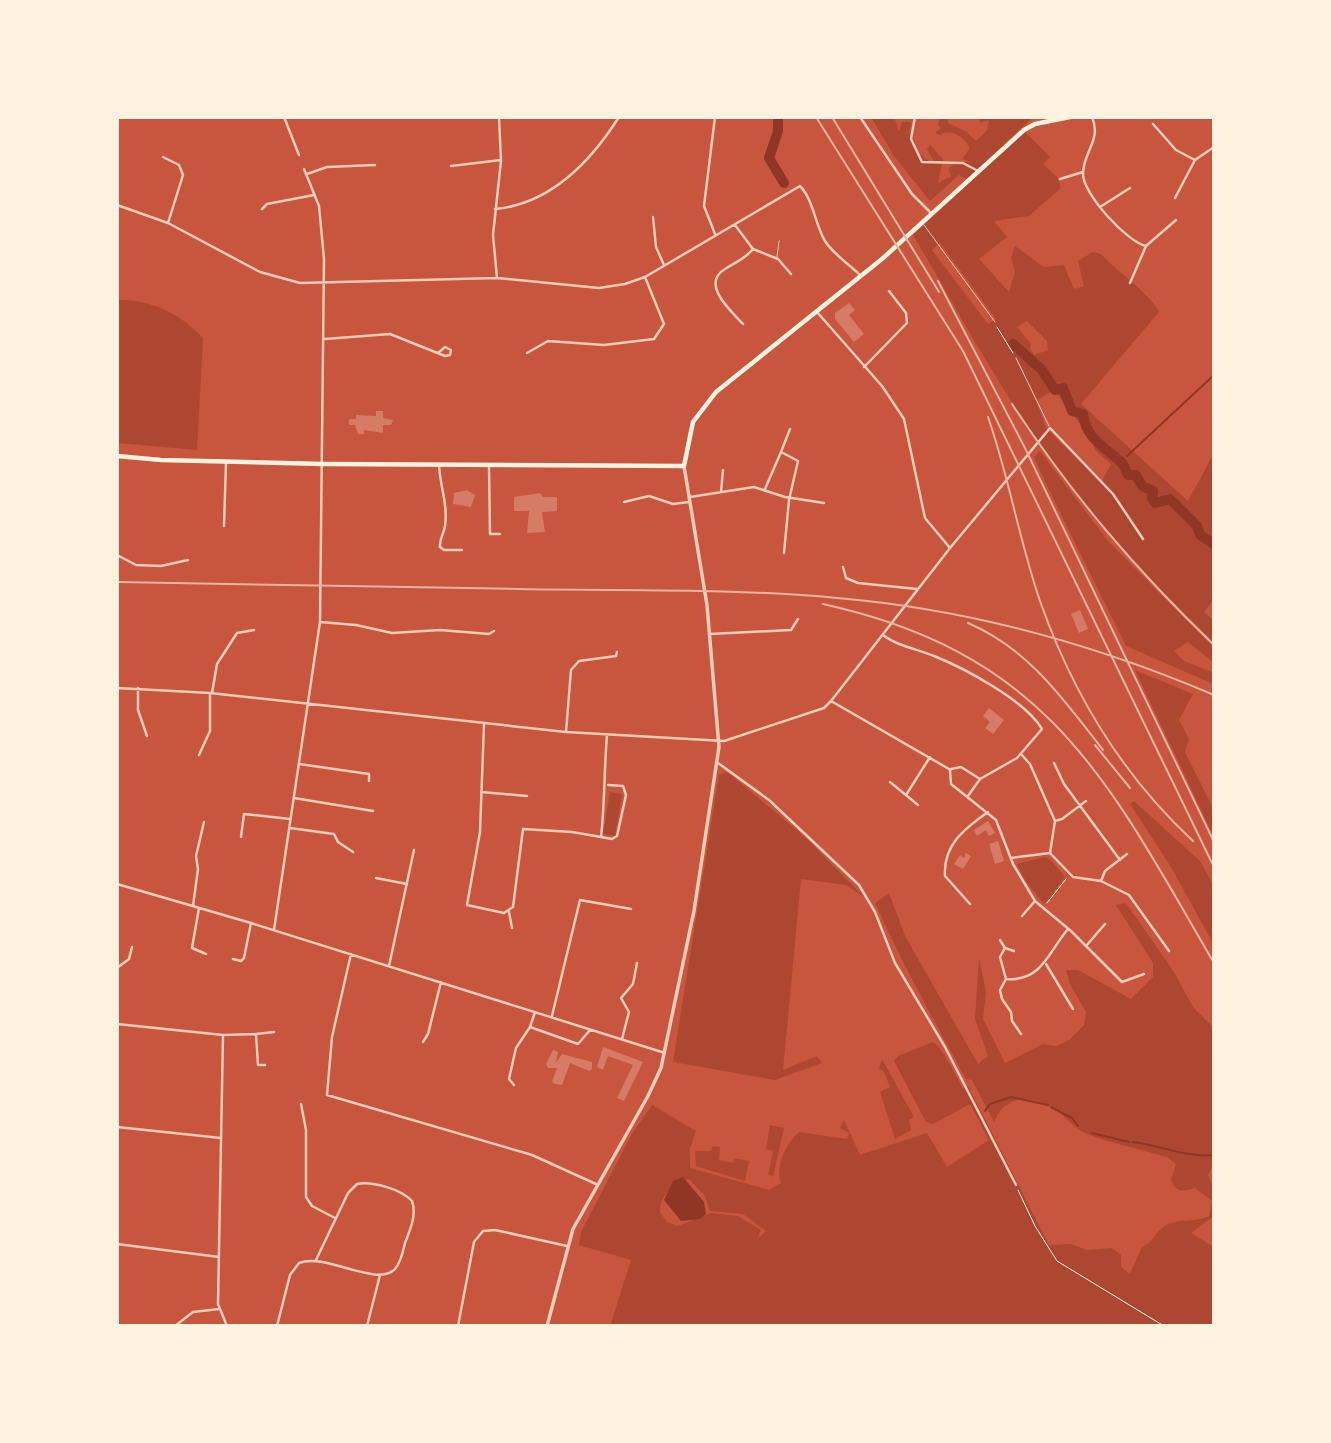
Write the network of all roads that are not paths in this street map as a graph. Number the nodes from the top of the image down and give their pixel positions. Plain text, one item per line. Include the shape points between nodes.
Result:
1 (284, 117) edge
2 (499, 117) edge
3 (619, 117) edge
4 (715, 117) edge
5 (860, 117) edge
6 (915, 117) edge
7 (1070, 117) edge
8 (1092, 117) edge
9 (1054, 119) edge
10 (1153, 124) dead end
11 (1214, 147) edge
12 (299, 155) dead end
13 (163, 157) dead end
14 (501, 160) junction
15 (1195, 160) junction
16 (375, 165) dead end
17 (451, 166) dead end
18 (304, 169) dead end
19 (979, 172) junction
20 (1083, 172) junction
21 (307, 174) junction
22 (1060, 179) dead end
23 (1130, 188) dead end
24 (313, 195) junction
25 (1175, 198) dead end
26 (117, 205) edge
27 (1100, 207) junction
28 (262, 209) dead end
29 (495, 209) junction
30 (933, 214) junction
31 (653, 217) dead end
32 (1176, 220) dead end
33 (168, 223) junction
34 (922, 223) junction
35 (734, 224) junction
36 (715, 234) junction
37 (779, 241) dead end
38 (1146, 246) junction
39 (753, 249) junction
40 (776, 259) junction
41 (664, 265) junction
42 (791, 274) dead end
43 (860, 275) junction
44 (645, 277) junction
45 (497, 278) junction
46 (1130, 283) dead end
47 (325, 284) junction
48 (889, 291) dead end
49 (816, 311) junction
50 (995, 322) road end
51 (743, 324) dead end
52 (325, 339) junction
53 (438, 353) dead end
54 (527, 353) dead end
55 (1016, 358) road end
56 (864, 367) junction
57 (1050, 428) junction
58 (790, 429) dead end
59 (781, 452) junction
60 (117, 456) edge
61 (226, 461) junction
62 (323, 464) junction
63 (439, 465) junction
64 (489, 466) junction
65 (684, 466) junction
66 (723, 470) dead end
67 (765, 489) junction
68 (721, 492) junction
69 (790, 498) junction
70 (690, 500) junction
71 (624, 502) dead end
72 (824, 503) dead end
73 (224, 526) dead end
74 (500, 534) dead end
75 (1143, 538) dead end
76 (950, 548) junction
77 (462, 550) dead end
78 (784, 553) dead end
79 (119, 554) edge
80 (188, 560) dead end
81 (844, 567) dead end
82 (917, 589) junction
83 (798, 619) dead end
84 (320, 622) junction
85 (254, 630) dead end
86 (494, 631) dead end
87 (710, 634) junction
88 (883, 635) junction
89 (617, 652) dead end
90 (117, 688) edge
91 (138, 688) junction
92 (211, 693) junction
93 (831, 701) junction
94 (307, 704) junction
95 (484, 723) junction
96 (566, 732) junction
97 (607, 735) junction
98 (147, 736) dead end
99 (719, 740) junction
100 (1021, 754) junction
101 (199, 755) dead end
102 (930, 757) junction
103 (718, 763) junction
104 (1054, 763) dead end
105 (299, 764) junction
106 (950, 770) junction
107 (980, 779) junction
108 (369, 781) dead end
109 (890, 782) dead end
110 (607, 785) junction
111 (481, 792) junction
112 (906, 794) junction
113 (527, 796) dead end
114 (968, 796) junction
115 (294, 798) junction
116 (1086, 801) dead end
117 (918, 805) dead end
118 (1079, 806) junction
119 (373, 810) dead end
120 (988, 812) junction
121 (291, 819) junction
122 (1055, 821) junction
123 (204, 822) dead end
124 (290, 828) junction
125 (241, 837) dead end
126 (601, 837) junction
127 (414, 850) dead end
128 (353, 852) dead end
129 (1050, 853) junction
130 (1127, 854) dead end
131 (1011, 858) junction
132 (1121, 860) junction
133 (376, 878) dead end
134 (1101, 881) junction
135 (117, 884) edge
136 (407, 884) junction
137 (1035, 901) junction
138 (970, 904) dead end
139 (193, 906) junction
140 (198, 908) junction
141 (631, 909) dead end
142 (509, 912) junction
143 (1022, 916) dead end
144 (251, 923) junction
145 (1105, 924) dead end
146 (512, 928) dead end
147 (1068, 929) junction
148 (274, 930) junction
149 (1000, 940) dead end
150 (1086, 946) junction
151 (132, 947) dead end
152 (1005, 948) junction
153 (1014, 951) dead end
154 (1169, 951) dead end
155 (206, 954) dead end
156 (351, 954) junction
157 (233, 959) dead end
158 (637, 964) dead end
159 (1046, 964) junction
160 (389, 966) junction
161 (117, 968) edge
162 (1144, 974) dead end
163 (1006, 979) junction
164 (441, 982) junction
165 (1073, 1009) dead end
166 (535, 1012) junction
167 (552, 1017) junction
168 (117, 1024) edge
169 (530, 1027) junction
170 (591, 1029) junction
171 (274, 1032) dead end
172 (256, 1034) junction
173 (1021, 1034) dead end
174 (223, 1035) junction
175 (622, 1040) junction
176 (423, 1042) dead end
177 (665, 1053) junction
178 (265, 1066) dead end
179 (513, 1085) dead end
180 (301, 1104) dead end
181 (294, 1112) dead end
182 (301, 1112) junction
183 (117, 1127) edge
184 (221, 1138) junction
185 (596, 1184) junction
186 (1016, 1185) road end
187 (335, 1218) junction
188 (117, 1244) edge
189 (567, 1246) junction
190 (219, 1257) junction
191 (316, 1260) junction
192 (380, 1275) junction
193 (219, 1309) junction
194 (175, 1326) edge
195 (227, 1326) edge
196 (276, 1326) edge
197 (367, 1326) edge
198 (458, 1326) edge
199 (547, 1326) edge

1 - 12 street
2 - 14 street
3 - 29 street via 602,143 563,183
4 - 36 street via 704,206
5 - 30 street via 912,194
6 - 19 street via 911,139 922,162 963,163
7 - 9 main road
8 - 20 street via 1097,136
9 - 19 main road via 1024,130
10 - 15 street via 1176,150
11 - 15 street
13 - 33 street via 179,165 183,175
14 - 17 street
14 - 29 street
15 - 25 street
16 - 21 street via 327,167
18 - 21 street
19 - 30 main road
20 - 22 street
20 - 27 street
21 - 24 street
23 - 27 street
24 - 28 street
24 - 47 street via 319,206
26 - 33 street
27 - 38 street via 1125,235
29 - 45 street
30 - 34 main road
31 - 41 street
32 - 38 street
33 - 47 street via 260,272 292,282
34 - 43 main road
34 - 50 lane
35 - 36 street
35 - 39 street
35 - 43 street via 800,187 826,243
36 - 41 street
37 - 40 lane
38 - 46 street
39 - 40 street
39 - 51 street via 721,272 716,283 719,296
40 - 42 street
41 - 44 street
43 - 49 main road
44 - 45 street via 599,288
44 - 54 street via 664,324 654,339 604,345 548,341
45 - 47 street
47 - 52 street
48 - 56 street via 906,313 907,323
49 - 56 street
49 - 65 main road via 707,401 693,422
52 - 53 street via 390,334
52 - 62 street
55 - 57 lane
56 - 76 street via 904,419 925,518
57 - 75 street via 1113,494
57 - 76 street
58 - 59 street
59 - 67 street
59 - 69 street via 798,461
60 - 61 main road
61 - 62 main road
61 - 73 street
62 - 63 main road
62 - 84 street
63 - 64 main road
63 - 77 street via 445,489 445,528 439,543 444,550
64 - 65 main road
64 - 74 street via 490,534
65 - 70 street
66 - 68 street
67 - 68 street
67 - 69 street
68 - 70 street
69 - 72 street
69 - 78 street
70 - 71 street via 674,504 649,496
70 - 87 street
76 - 82 street
79 - 80 street via 136,565
81 - 82 street via 846,578 858,583
82 - 88 street
83 - 87 street via 791,630
84 - 86 street via 392,633
84 - 94 street
85 - 92 street via 237,633 217,664
87 - 99 street
88 - 93 street
88 - 100 street via 947,661 1037,720 1042,729
89 - 96 street via 609,659 579,661 571,670
90 - 91 street
91 - 92 street
91 - 98 street via 138,710
92 - 94 street
92 - 101 street via 210,731
93 - 99 street via 824,708 764,729
93 - 102 street
94 - 95 street
94 - 105 street
95 - 96 street
95 - 111 street
96 - 97 street
97 - 99 street
97 - 110 street via 602,775
99 - 103 street
100 - 107 street
100 - 122 street via 1030,764
102 - 106 street
102 - 112 street
103 - 177 street
103 - 186 street via 769,800 859,885 895,963 945,1047
104 - 118 street
105 - 108 street via 369,774
105 - 115 street
106 - 107 street via 961,768
106 - 114 street via 951,784
107 - 114 street
109 - 112 street
110 - 126 street
110 - 126 street via 623,786 626,795 617,836
111 - 113 street
111 - 142 street via 480,832 468,906
112 - 117 street
114 - 120 street
115 - 119 street
115 - 121 street
116 - 118 street
118 - 122 street
118 - 132 street
120 - 131 street via 1003,833
120 - 138 street via 948,849 945,876
121 - 124 street
121 - 125 street via 244,814
122 - 129 street
123 - 139 street via 196,856
124 - 128 street via 334,834
124 - 148 street
126 - 142 street via 523,829
127 - 136 street
129 - 131 street
129 - 134 street via 1070,875
130 - 132 street
131 - 137 street
132 - 134 street via 1105,871
133 - 136 street
134 - 154 street via 1129,895
135 - 139 street
136 - 160 street
137 - 143 street
137 - 147 street
139 - 140 street
140 - 144 street
140 - 155 street via 192,948
141 - 167 street via 580,900
142 - 146 street
144 - 148 street
144 - 157 street via 244,958
145 - 150 street
147 - 150 street
147 - 159 street
148 - 156 street
149 - 152 street
150 - 162 street via 1122,982
151 - 161 street via 128,959
152 - 153 street
152 - 163 street via 1000,957
156 - 160 street
156 - 185 street via 332,1037 327,1095 532,1155
158 - 175 street via 632,984 621,998 629,1012
159 - 163 street via 1024,978
159 - 165 street
160 - 164 street
163 - 173 street via 1000,990 1002,999
164 - 166 street
164 - 176 street
166 - 167 street
166 - 169 street
167 - 170 street
168 - 174 street
169 - 170 street via 578,1044
169 - 179 street via 512,1060 509,1079
170 - 175 street
171 - 172 street
172 - 174 street
172 - 178 street via 258,1065
174 - 184 street
175 - 177 street
177 - 185 street via 651,1090
180 - 182 street
181 - 182 street
182 - 187 street via 306,1130 306,1197 312,1206
183 - 184 street
184 - 190 street
185 - 189 street
187 - 191 street
187 - 192 street via 351,1189 360,1183 403,1193 412,1200 414,1213 399,1263 393,1271
188 - 190 street
189 - 198 street via 483,1231 474,1242
189 - 199 street
190 - 193 street
191 - 192 street
191 - 196 street via 304,1261 292,1270
192 - 197 street
193 - 194 street via 193,1312
193 - 195 street

